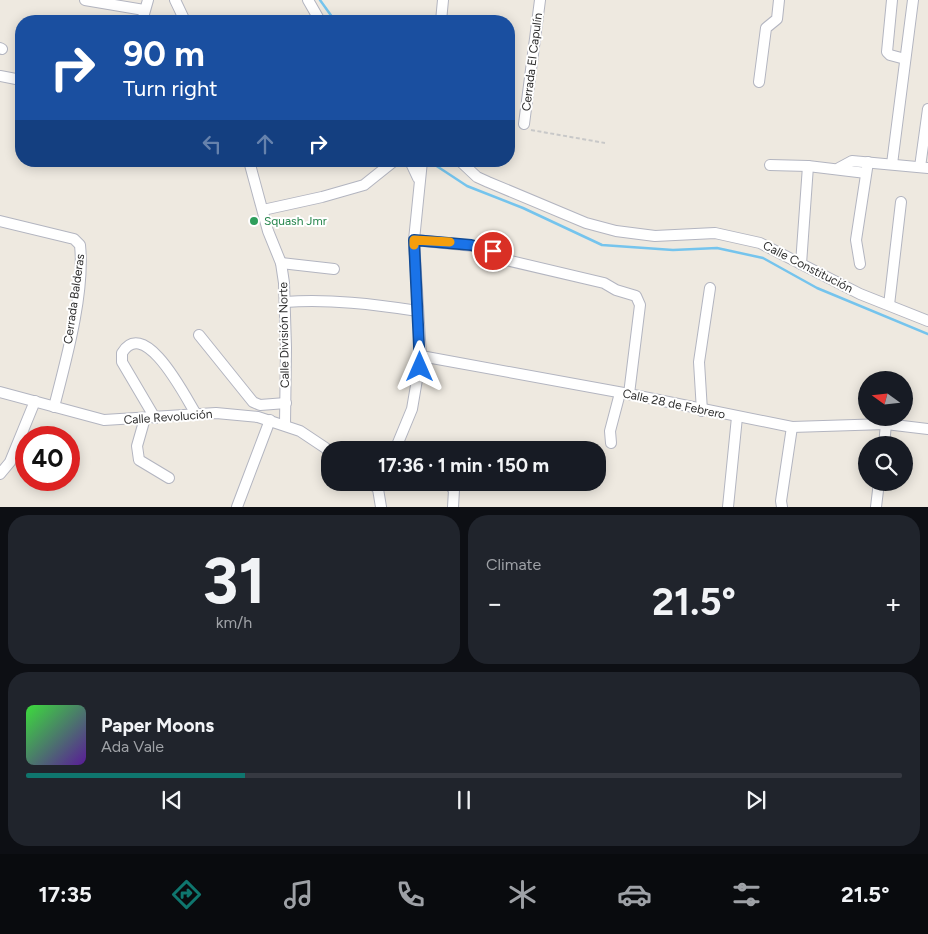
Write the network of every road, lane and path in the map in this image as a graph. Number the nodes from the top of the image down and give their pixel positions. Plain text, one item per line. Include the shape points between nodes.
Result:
1 (86, 0) edge
2 (176, 0) edge
3 (308, 0) edge
4 (443, 0) edge
5 (540, 0) edge
6 (779, 0) edge
7 (892, 0) edge
8 (913, 0) edge
9 (146, 5) edge
10 (182, 15) edge
11 (317, 15) edge
12 (441, 15) edge
13 (905, 59) junction
14 (0, 76) edge
15 (15, 79) edge
16 (759, 82) dead end
17 (928, 109) edge
18 (524, 124) joint
19 (605, 143) dead end
20 (868, 162) junction
21 (892, 164) junction
22 (770, 166) dead end
23 (808, 166) junction
24 (251, 167) edge
25 (386, 167) edge
26 (467, 167) edge
27 (839, 168) junction
28 (924, 168) edge
29 (420, 170) edge
30 (866, 173) junction
31 (900, 202) dead end
32 (263, 210) junction
33 (0, 221) edge
34 (414, 240) junction
35 (281, 263) junction
36 (801, 264) junction
37 (860, 264) dead end
38 (334, 269) dead end
39 (710, 288) dead end
40 (285, 302) junction
41 (889, 305) junction
42 (418, 311) junction
43 (928, 321) edge
44 (198, 335) dead end
45 (421, 356) junction
46 (0, 392) edge
47 (624, 393) junction
48 (35, 401) junction
49 (286, 403) junction
50 (54, 407) junction
51 (702, 411) junction
52 (196, 414) junction
53 (737, 417) junction
54 (150, 418) junction
55 (270, 420) junction
56 (285, 424) junction
57 (858, 425) edge
58 (903, 426) edge
59 (792, 427) junction
60 (928, 429) edge
61 (399, 441) edge
62 (611, 444) dead end
63 (321, 446) edge
64 (0, 474) edge
65 (169, 478) dead end
66 (377, 491) edge
67 (454, 491) edge
68 (878, 491) edge
69 (237, 506) edge
70 (381, 506) edge
71 (453, 506) edge
72 (728, 506) edge
73 (782, 506) edge
74 (876, 506) edge

1 - 9 street
2 - 10 street
3 - 11 street
4 - 12 street
5 - 18 street, Cerrada El Capulín
6 - 16 street via 777,19 766,28 764,36
7 - 13 street via 887,52
8 - 13 street
13 - 21 street
14 - 15 street
17 - 28 street
18 - 19 path via 535,132
20 - 21 street
20 - 27 street via 852,161
20 - 30 street
21 - 28 street
22 - 23 street
23 - 27 street
23 - 36 street
24 - 32 street, Calle División Norte
25 - 32 street via 364,185
26 - 36 street, Calle Constitución via 482,180 597,227 655,236 703,232 722,234 760,243
27 - 30 street
29 - 34 street
30 - 37 street via 856,240
31 - 41 street
32 - 35 street, Calle División Norte
33 - 50 street, Cerrada Balderas via 74,240 80,245 73,322
34 - 42 street
34 - 47 street via 484,247 502,259 604,283 636,296 640,304
35 - 38 street
35 - 40 street, Calle División Norte
36 - 41 street, Calle Constitución
39 - 51 street via 699,362
40 - 42 street via 323,300
40 - 49 street, Calle División Norte
41 - 43 street, Calle Constitución
42 - 45 street
44 - 49 street via 254,402 260,406
45 - 47 street, Calle 28 de Febrero
45 - 61 street via 412,409
46 - 48 street, Calle Revolución
47 - 51 street, Calle 28 de Febrero
47 - 62 street via 610,431
48 - 50 street, Calle Revolución
48 - 64 street via 10,462
49 - 56 street, Calle División Norte
50 - 54 street, Calle Revolución via 104,420
51 - 53 street, Calle 28 de Febrero
52 - 54 street, Calle Revolución
52 - 54 street via 156,352 142,346 128,347 122,354 122,362
52 - 55 street, Calle Revolución via 232,414
53 - 59 street, Calle 28 de Febrero
53 - 72 street
54 - 65 street via 137,446 139,460
55 - 56 street, Calle Revolución
55 - 69 street
56 - 63 street, Calle Revolución
57 - 59 street, Calle 28 de Febrero
58 - 60 street, Calle 28 de Febrero
59 - 73 street
66 - 70 street
67 - 71 street
68 - 74 street

